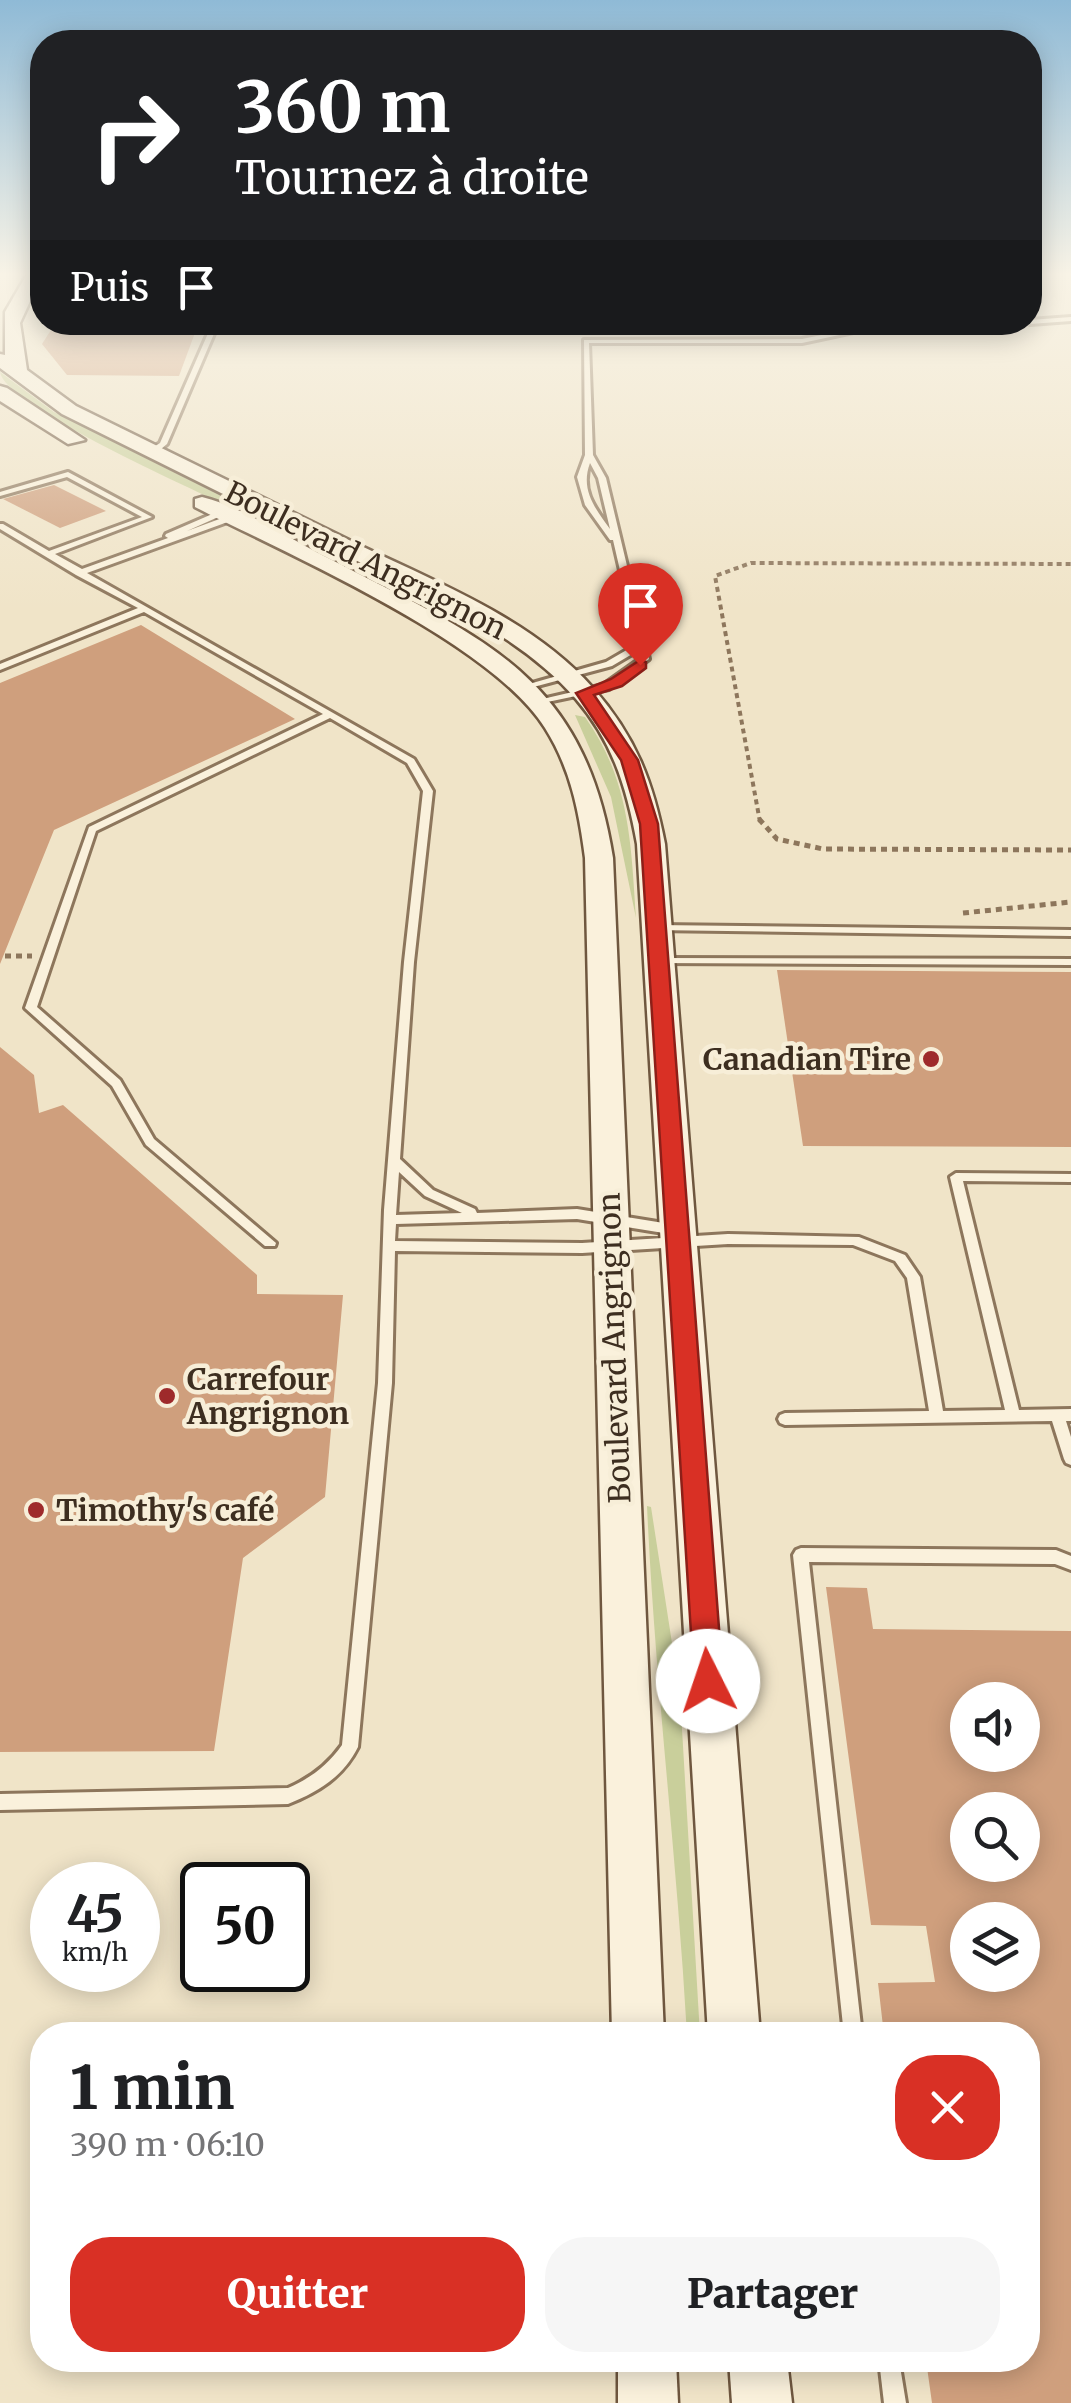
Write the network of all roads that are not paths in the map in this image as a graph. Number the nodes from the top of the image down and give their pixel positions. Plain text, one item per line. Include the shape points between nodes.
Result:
1 (34, 386) edge
2 (188, 386) edge
3 (587, 386) edge
4 (0, 392) edge
5 (88, 446) dead end
6 (152, 452) junction
7 (589, 455) junction
8 (174, 490) dead end
9 (0, 494) edge
10 (256, 504) junction
11 (225, 515) junction
12 (0, 526) edge
13 (613, 538) junction
14 (48, 554) junction
15 (79, 573) junction
16 (146, 608) junction
17 (644, 643) junction
18 (0, 667) edge
19 (576, 684) junction
20 (533, 694) junction
21 (327, 716) junction
22 (657, 928) junction
23 (1071, 933) edge
24 (660, 961) junction
25 (1071, 962) edge
26 (394, 1160) junction
27 (1071, 1178) edge
28 (478, 1214) junction
29 (390, 1220) junction
30 (611, 1233) junction
31 (677, 1236) junction
32 (270, 1243) dead end
33 (388, 1246) junction
34 (937, 1415) junction
35 (1064, 1415) edge
36 (1013, 1416) junction
37 (785, 1419) dead end
38 (1071, 1460) edge
39 (1071, 1563) edge
40 (0, 1802) edge
41 (638, 2022) edge
42 (733, 2022) edge
43 (852, 2022) edge
44 (647, 2372) edge
45 (759, 2372) edge
46 (891, 2372) edge
47 (648, 2403) edge
48 (762, 2403) edge
49 (895, 2403) edge

1 - 6 main road, Boulevard Angrignon
2 - 6 lane via 163,444
3 - 7 lane
4 - 5 main road
6 - 10 main road, Boulevard Angrignon
7 - 13 lane via 602,478
7 - 13 lane via 581,477 589,504
8 - 11 main road, Boulevard Angrignon
9 - 14 lane via 68,474 148,518
10 - 11 lane
10 - 19 main road, Boulevard Angrignon via 483,616
11 - 15 lane
11 - 20 main road, Boulevard Angrignon via 459,635
12 - 14 lane
13 - 17 lane
14 - 15 lane
15 - 16 lane
16 - 18 lane
16 - 21 lane
17 - 19 lane
17 - 19 lane via 640,665 616,682
19 - 20 lane
19 - 20 lane
19 - 22 main road, Boulevard Angrignon via 623,747 640,785
20 - 30 main road, Boulevard Angrignon via 578,758 596,817
21 - 26 lane via 411,762 428,791
21 - 32 lane via 92,829 31,1008 116,1082 150,1142
22 - 23 lane
22 - 24 main road, Boulevard Angrignon
24 - 25 lane
24 - 31 main road, Boulevard Angrignon
26 - 28 lane via 429,1193
26 - 29 lane
27 - 36 lane via 956,1176
28 - 29 lane
28 - 30 lane via 577,1214
29 - 33 lane
30 - 31 lane
30 - 31 lane
30 - 33 lane
30 - 41 main road, Boulevard Angrignon
31 - 34 lane via 854,1240 900,1258 913,1277
31 - 42 main road, Boulevard Angrignon
33 - 40 lane via 385,1383 360,1654 350,1747 336,1770 288,1796
34 - 36 lane
34 - 37 lane
35 - 36 lane
35 - 38 lane
39 - 43 lane via 1056,1557 800,1555
44 - 47 main road
45 - 48 main road
46 - 49 lane

